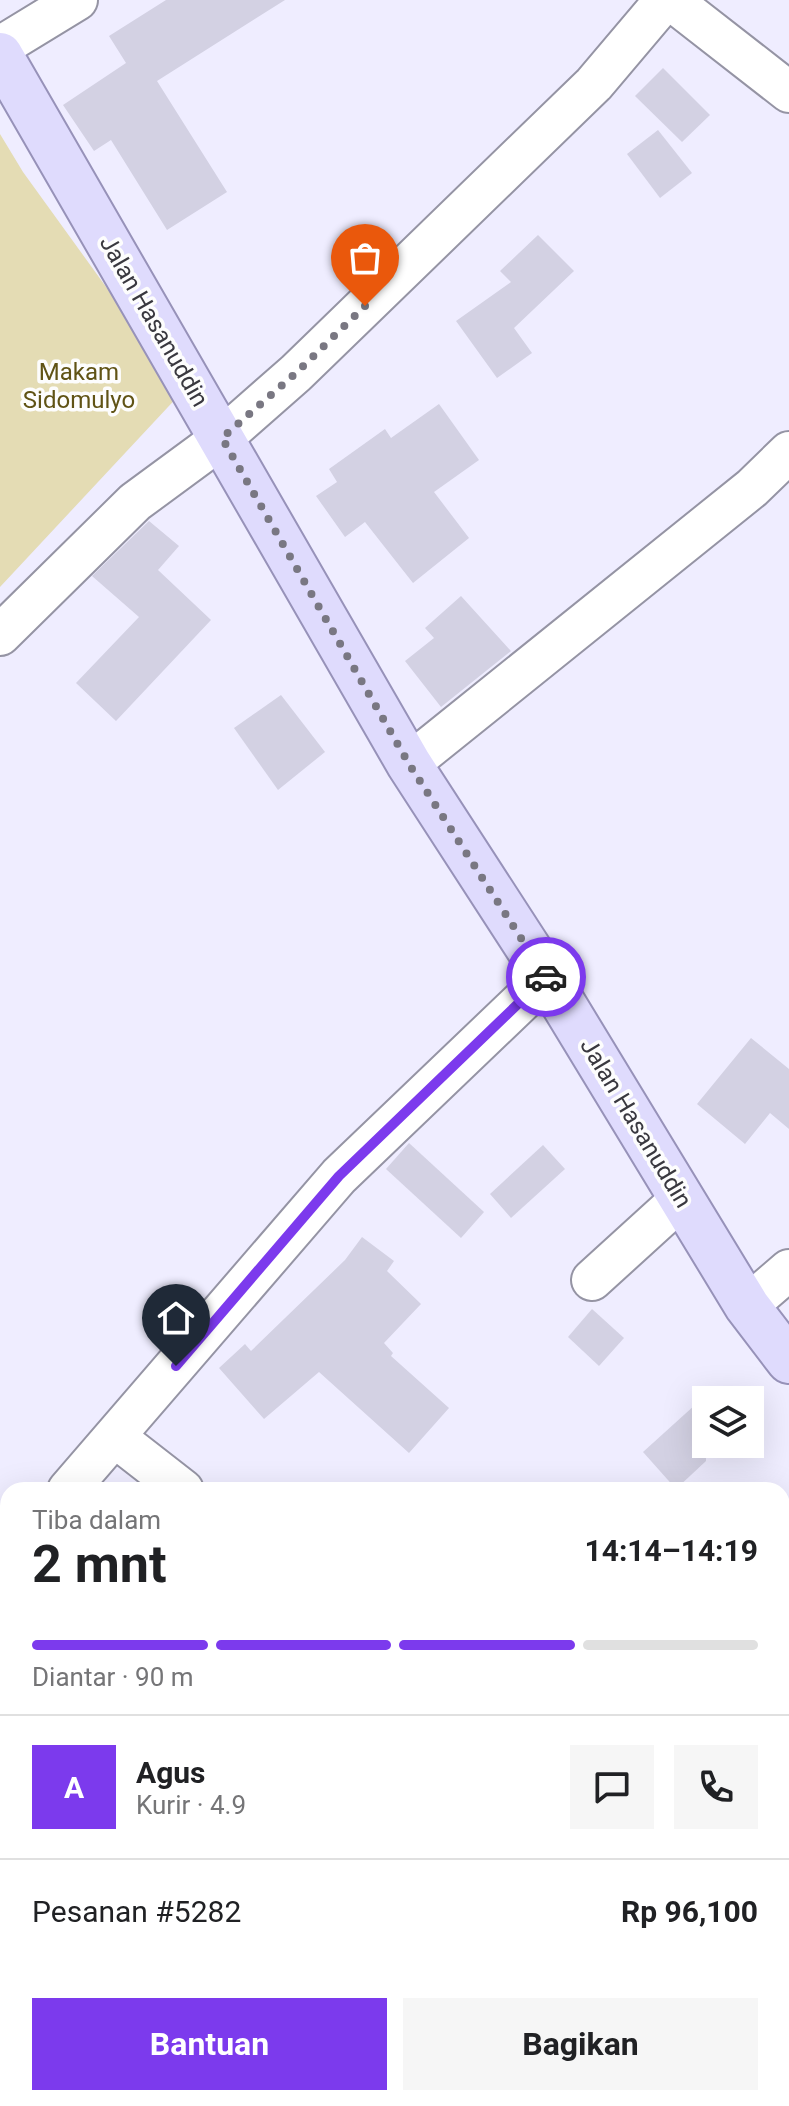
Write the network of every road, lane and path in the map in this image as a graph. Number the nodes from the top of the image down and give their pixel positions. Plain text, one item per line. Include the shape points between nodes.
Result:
1 (77, 0) edge
2 (665, 0) edge
3 (671, 0) edge
4 (0, 47) edge
5 (0, 55) edge
6 (789, 92) edge
7 (222, 438) junction
8 (789, 452) edge
9 (0, 635) edge
10 (409, 764) junction
11 (547, 977) junction
12 (681, 1199) junction
13 (789, 1270) edge
14 (592, 1280) dead end
15 (747, 1306) junction
16 (789, 1361) edge
17 (115, 1437) junction
18 (75, 1482) edge
19 (173, 1482) edge

1 - 4 street
2 - 7 street via 594,84
3 - 6 street
5 - 7 main road, Jalan Hasanuddin
7 - 9 street via 135,502
7 - 10 main road, Jalan Hasanuddin
8 - 10 street via 752,488
10 - 11 main road, Jalan Hasanuddin
11 - 12 main road, Jalan Hasanuddin
11 - 17 street via 339,1176
12 - 14 street
12 - 15 main road, Jalan Hasanuddin
13 - 15 street
15 - 16 main road, Jalan Hasanuddin
17 - 18 street
17 - 19 street

